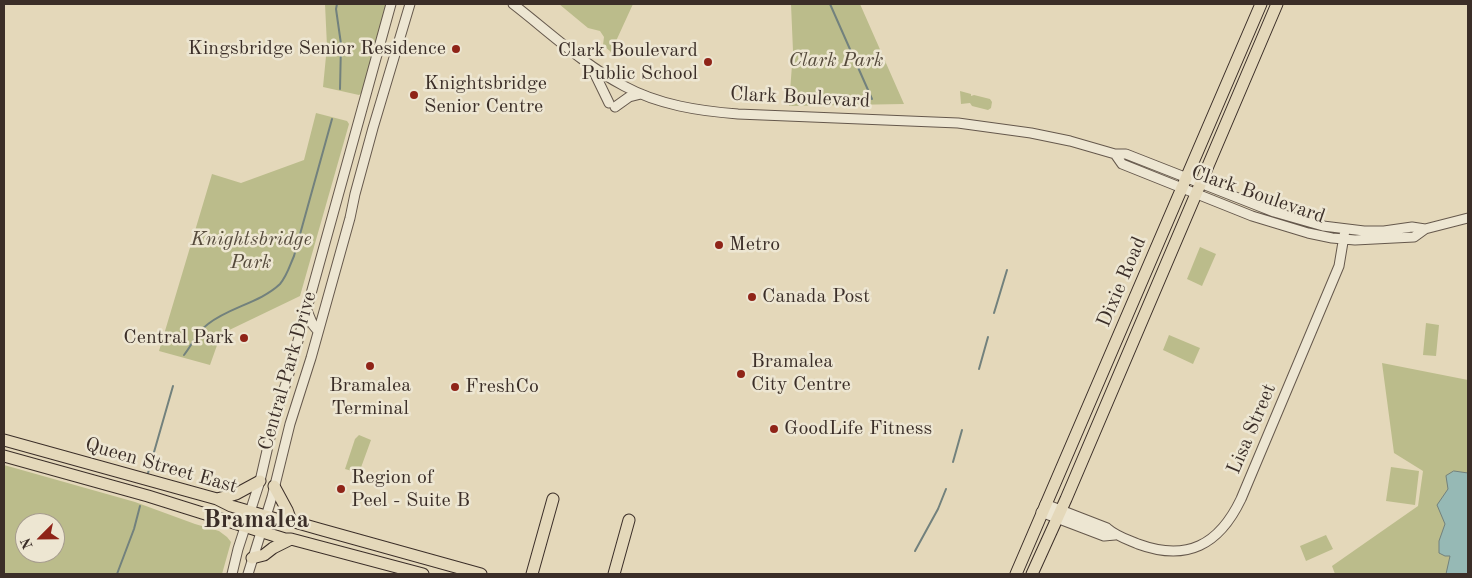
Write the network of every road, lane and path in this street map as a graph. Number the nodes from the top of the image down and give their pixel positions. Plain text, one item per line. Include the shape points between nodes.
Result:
1 (391, 4) edge
2 (410, 4) edge
3 (513, 4) edge
4 (1261, 4) edge
5 (1277, 4) edge
6 (591, 66) junction
7 (641, 94) junction
8 (1184, 183) junction
9 (1198, 188) junction
10 (1468, 218) edge
11 (1426, 229) junction
12 (1345, 230) junction
13 (1345, 239) junction
14 (306, 308) junction
15 (318, 331) junction
16 (4, 440) edge
17 (4, 456) edge
18 (260, 481) junction
19 (274, 486) junction
20 (217, 499) junction
21 (1043, 508) junction
22 (250, 511) junction
23 (1059, 515) junction
24 (266, 516) junction
25 (291, 521) junction
26 (245, 527) junction
27 (260, 532) junction
28 (291, 539) junction
29 (252, 558) junction
30 (387, 564) junction
31 (232, 574) edge
32 (248, 574) edge
33 (396, 574) edge
34 (423, 574) edge
35 (482, 574) edge
36 (532, 574) edge
37 (537, 574) edge
38 (614, 574) edge
39 (619, 574) edge
40 (1016, 574) edge
41 (1032, 574) edge

1 - 14 street, Central Park Drive
2 - 15 street, Central Park Drive
3 - 6 street, Clark Boulevard
4 - 8 main road, Dixie Road
5 - 9 main road, Dixie Road
6 - 7 street, Clark Boulevard
6 - 7 street via 612,105
7 - 8 street, Clark Boulevard via 707,111 958,123 1030,133 1126,154
8 - 9 street, Clark Boulevard
8 - 21 main road, Dixie Road
9 - 12 street, Clark Boulevard
9 - 13 street, Clark Boulevard via 1252,216 1308,233
9 - 23 main road, Dixie Road
10 - 11 street, Clark Boulevard
11 - 12 street, Clark Boulevard
11 - 13 street, Clark Boulevard via 1414,237
12 - 13 street, Lisa Street
13 - 23 street, Lisa Street via 1339,266 1227,526 1202,545 1163,552 1115,535 1107,528
14 - 15 street
14 - 18 street, Central Park Drive
15 - 19 street, Central Park Drive
16 - 20 main road, Queen Street East
17 - 26 main road, Queen Street East
18 - 20 main road via 236,494
18 - 22 street, Central Park Drive
19 - 24 street, Central Park Drive
19 - 25 main road
20 - 22 main road, Queen Street East
21 - 23 street, Lisa Street
21 - 40 main road, Dixie Road
22 - 24 main road, Queen Street East
22 - 26 street, Central Park Drive
23 - 41 main road, Dixie Road
24 - 25 main road, Queen Street East
24 - 27 street, Central Park Drive
25 - 35 main road, Queen Street East
26 - 27 main road, Queen Street East
26 - 31 street, Central Park Drive
27 - 28 main road, Queen Street East
27 - 29 street, Central Park Drive
28 - 29 main road via 264,555
28 - 30 main road, Queen Street East
29 - 32 street, Central Park Drive
30 - 33 main road
30 - 34 main road, Queen Street East
36 - 37 main road via 555,500
38 - 39 main road via 632,521

